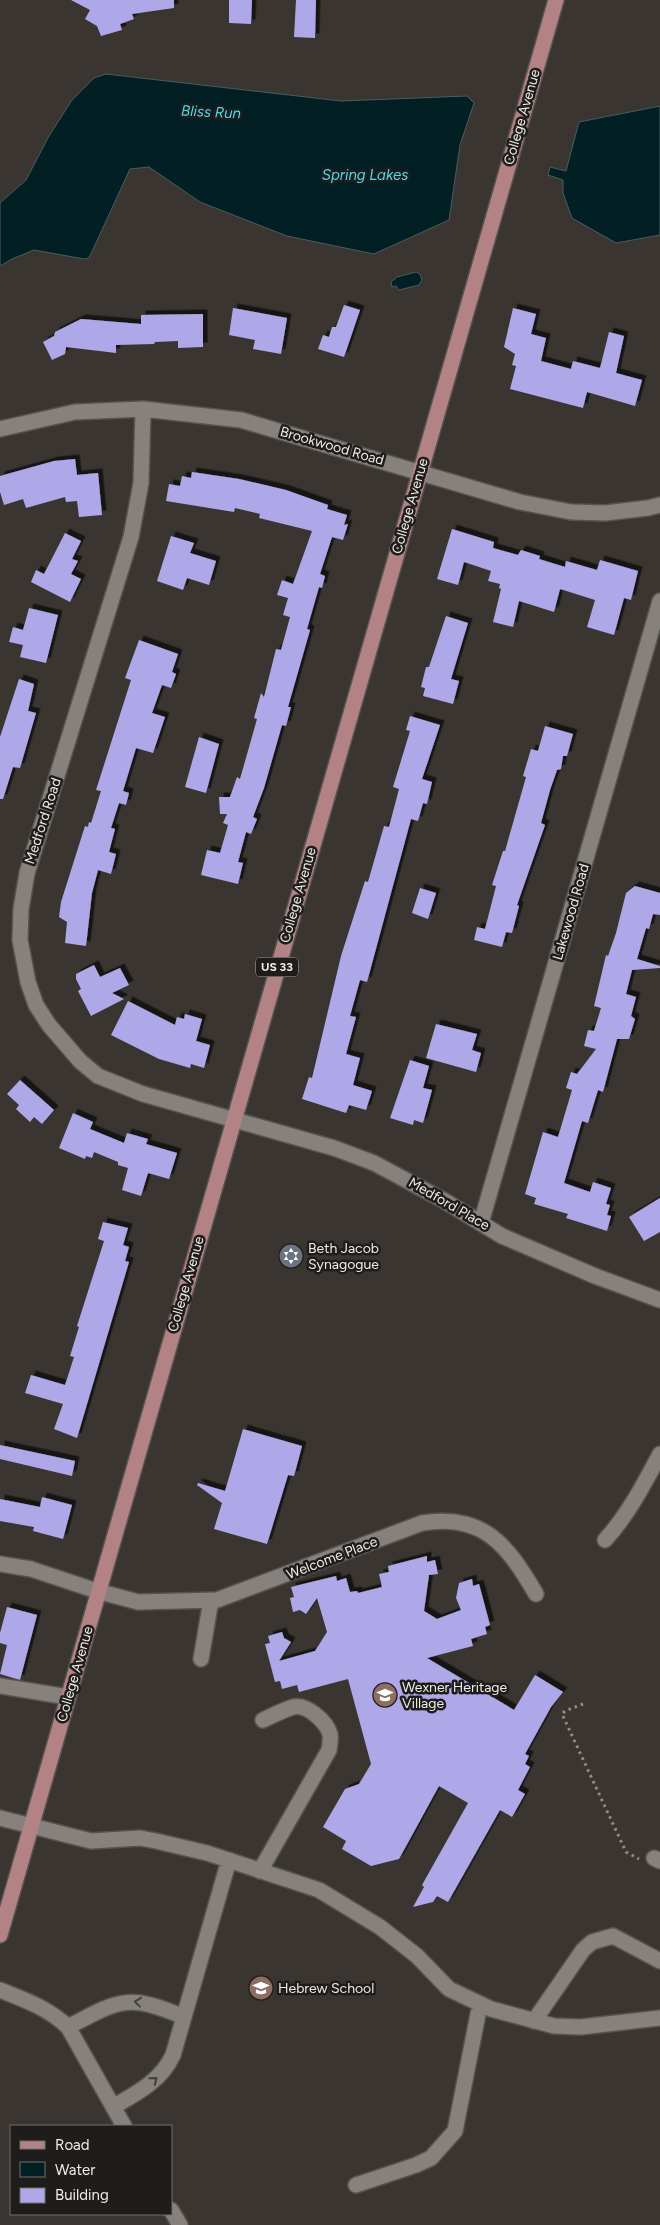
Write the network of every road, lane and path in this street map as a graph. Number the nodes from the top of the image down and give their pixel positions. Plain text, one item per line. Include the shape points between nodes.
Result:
1 (556, 0) edge
2 (143, 409) junction
3 (0, 429) edge
4 (419, 472) junction
5 (660, 505) edge
6 (660, 601) edge
7 (234, 1119) junction
8 (481, 1223) junction
9 (660, 1300) edge
10 (660, 1454) edge
11 (605, 1540) dead end
12 (0, 1564) edge
13 (97, 1591) junction
14 (536, 1594) dead end
15 (211, 1600) junction
16 (201, 1659) dead end
17 (0, 1686) edge
18 (68, 1698) junction
19 (583, 1704) dead end
20 (263, 1720) dead end
21 (0, 1818) edge
22 (31, 1827) junction
23 (229, 1860) junction
24 (657, 1860) edge
25 (260, 1871) junction
26 (0, 1934) edge
27 (660, 1961) edge
28 (0, 1990) edge
29 (480, 2004) junction
30 (184, 2017) junction
31 (660, 2018) edge
32 (534, 2021) junction
33 (68, 2027) junction
34 (113, 2107) junction
35 (123, 2125) edge
36 (356, 2185) dead end
37 (172, 2212) edge
38 (180, 2225) edge

1 - 4 main road, College Avenue / US 33
2 - 3 street, Brookwood Road via 75,412
2 - 4 street, Brookwood Road via 241,420
2 - 7 street, Medford Road via 141,483 131,537 27,873 20,940 36,1005 64,1043 98,1076 143,1094
4 - 5 street, Brookwood Road via 520,502 571,512 605,513
4 - 7 main road, College Avenue / US 33
6 - 8 street, Lakewood Road
7 - 8 street, Medford Place via 374,1163
7 - 13 main road, College Avenue / US 33
8 - 9 street, Medford Place via 502,1236
10 - 11 street via 618,1526
12 - 13 street, Welcome Place via 31,1569
13 - 15 street, Welcome Place via 138,1602
13 - 18 main road, College Avenue / US 33
14 - 15 street, Welcome Place via 510,1552 491,1535 468,1524 440,1520 422,1523 264,1584
15 - 16 street
17 - 18 street
18 - 22 main road, College Avenue / US 33
19 - 24 path via 562,1714 626,1852 648,1864
20 - 25 street via 294,1707 307,1710 319,1718 331,1741 329,1750
21 - 22 street
22 - 23 street via 91,1841 140,1838
22 - 26 main road, College Avenue / US 33
23 - 25 street
23 - 30 street
25 - 29 street via 319,1890 342,1902 417,1956 449,1989
27 - 32 street via 613,1936 592,1942 576,1959
28 - 33 street via 40,2006
29 - 32 street
29 - 36 street via 455,2130 431,2158
30 -> 33 street via 144,2003 120,2002
34 -> 30 street via 144,2088 167,2068
31 - 32 street via 581,2028
33 - 34 street
34 - 35 street
37 - 38 street

